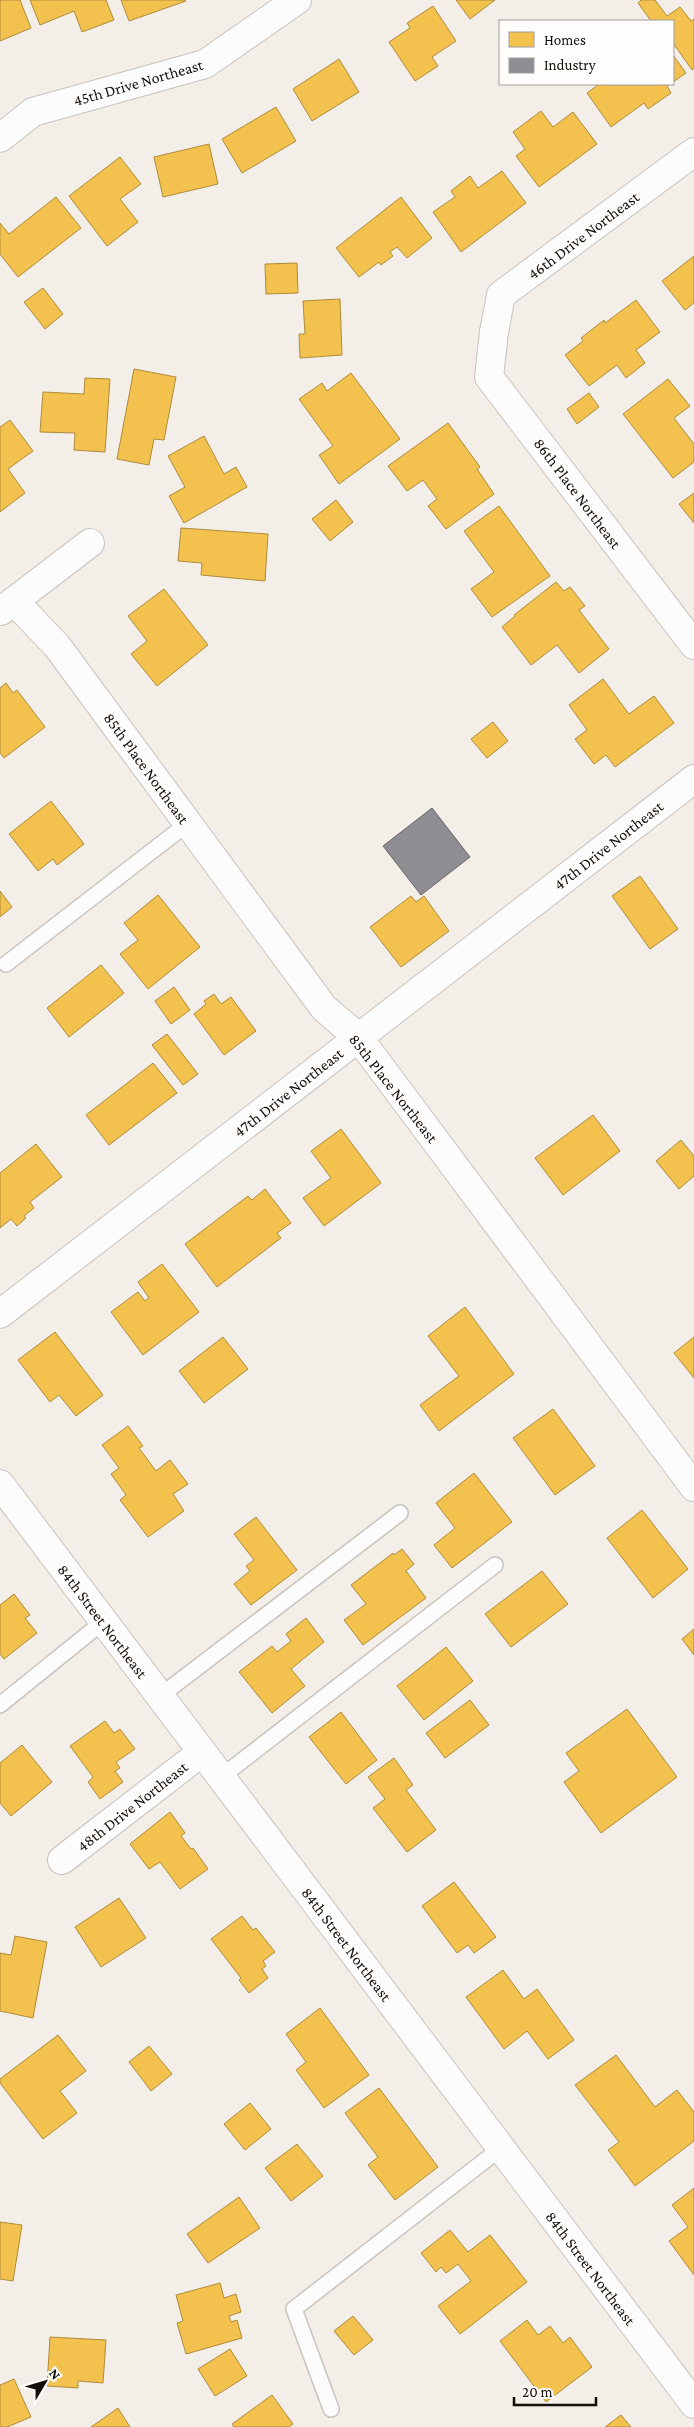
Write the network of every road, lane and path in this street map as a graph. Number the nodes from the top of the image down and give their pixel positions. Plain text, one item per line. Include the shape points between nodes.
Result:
1 (297, 0) edge
2 (0, 138) edge
3 (694, 152) edge
4 (494, 332) joint
5 (90, 543) dead end
6 (7, 606) edge
7 (694, 645) edge
8 (694, 779) edge
9 (187, 824) junction
10 (6, 964) dead end
11 (358, 1038) junction
12 (0, 1314) edge
13 (0, 1484) edge
14 (694, 1486) edge
15 (400, 1513) dead end
16 (495, 1565) dead end
17 (104, 1621) junction
18 (160, 1696) junction
19 (0, 1705) edge
20 (202, 1752) junction
21 (221, 1777) junction
22 (62, 1860) dead end
23 (501, 2148) junction
24 (694, 2404) edge
25 (330, 2409) dead end

1 - 2 street, 45th Drive Northeast via 205,64 33,112
3 - 4 street, 46th Drive Northeast via 501,296
4 - 7 street, 86th Place Northeast via 489,377
5 - 6 street
6 - 9 street, 85th Place Northeast via 57,646
8 - 11 street, 47th Drive Northeast
9 - 10 lane
9 - 11 street, 85th Place Northeast via 324,1008
11 - 12 street, 47th Drive Northeast
11 - 14 street, 85th Place Northeast
13 - 17 street, 84th Street Northeast
15 - 18 lane
16 - 21 lane
17 - 18 street, 84th Street Northeast
17 - 19 lane
18 - 20 street, 84th Street Northeast
20 - 21 street, 84th Street Northeast
20 - 22 street, 48th Drive Northeast
21 - 23 street, 84th Street Northeast
23 - 24 street, 84th Street Northeast
23 - 25 lane via 294,2309

